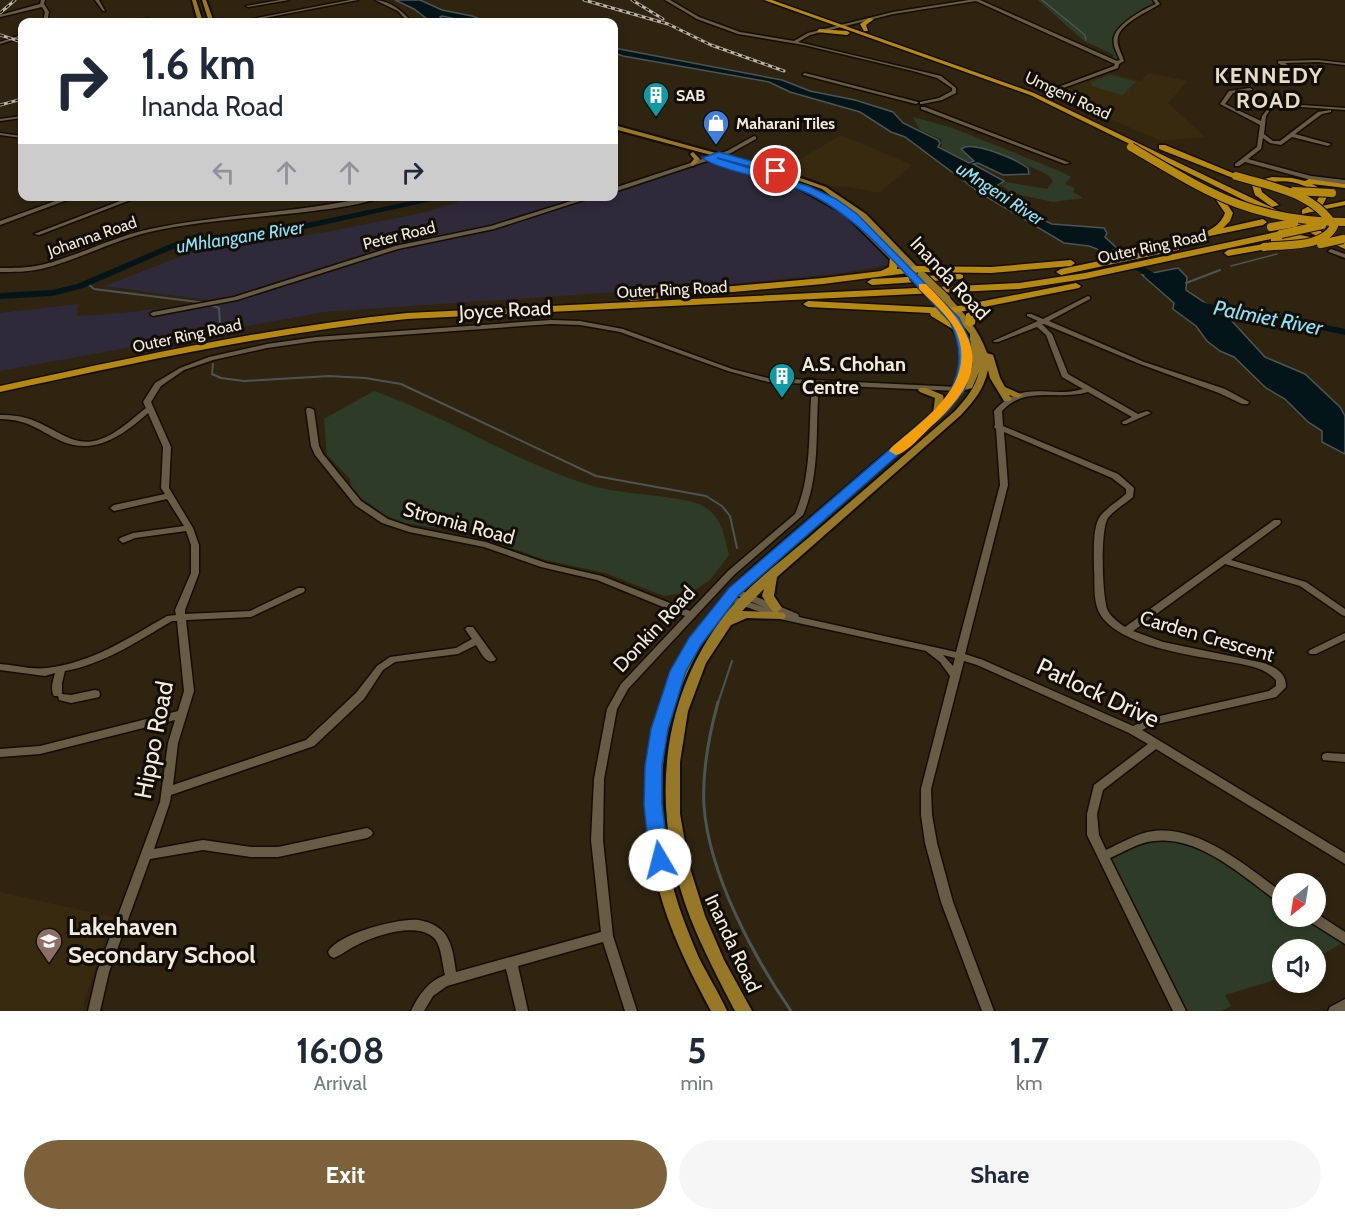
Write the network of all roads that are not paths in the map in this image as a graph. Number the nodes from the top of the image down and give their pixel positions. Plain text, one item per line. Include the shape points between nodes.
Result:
1 (97, 0) edge
2 (194, 0) edge
3 (204, 0) edge
4 (245, 0) edge
5 (287, 0) edge
6 (356, 0) edge
7 (377, 0) edge
8 (667, 0) edge
9 (767, 0) edge
10 (777, 0) edge
11 (976, 0) edge
12 (1155, 0) edge
13 (966, 2) junction
14 (43, 3) edge
15 (984, 3) junction
16 (248, 6) junction
17 (104, 10) dead end
18 (0, 16) edge
19 (46, 18) edge
20 (200, 18) edge
21 (211, 18) edge
22 (254, 18) edge
23 (269, 18) edge
24 (406, 18) edge
25 (871, 19) junction
26 (846, 25) junction
27 (866, 30) junction
28 (819, 31) junction
29 (18, 37) edge
30 (881, 39) junction
31 (795, 42) junction
32 (0, 43) edge
33 (1117, 63) junction
34 (1345, 64) edge
35 (805, 74) dead end
36 (1243, 74) dead end
37 (1063, 86) dead end
38 (1250, 90) dead end
39 (920, 105) junction
40 (1344, 109) edge
41 (18, 118) edge
42 (0, 120) edge
43 (1103, 122) junction
44 (1263, 124) junction
45 (618, 128) edge
46 (618, 132) edge
47 (0, 134) edge
48 (8, 135) junction
49 (1262, 135) junction
50 (1292, 135) junction
51 (18, 137) edge
52 (753, 138) dead end
53 (0, 139) edge
54 (1328, 144) dead end
55 (1133, 145) junction
56 (693, 154) junction
57 (719, 155) junction
58 (707, 158) junction
59 (1245, 160) junction
60 (693, 164) junction
61 (1067, 164) dead end
62 (1237, 165) dead end
63 (1345, 184) edge
64 (1269, 187) junction
65 (618, 189) edge
66 (1236, 190) junction
67 (1345, 192) edge
68 (62, 201) edge
69 (126, 201) edge
70 (362, 201) edge
71 (578, 201) edge
72 (1345, 203) edge
73 (1281, 209) junction
74 (1345, 211) edge
75 (1304, 212) junction
76 (1344, 221) edge
77 (0, 223) edge
78 (1267, 225) junction
79 (37, 234) dead end
80 (1208, 235) junction
81 (1345, 239) edge
82 (1195, 240) junction
83 (1345, 248) edge
84 (1266, 249) junction
85 (1331, 251) dead end
86 (1222, 253) junction
87 (1345, 256) edge
88 (906, 266) junction
89 (1070, 266) junction
90 (0, 270) edge
91 (1090, 279) junction
92 (682, 293) junction
93 (1023, 297) junction
94 (627, 298) junction
95 (1088, 298) dead end
96 (783, 303) junction
97 (212, 304) joint
98 (573, 309) junction
99 (920, 311) junction
100 (952, 311) junction
101 (153, 314) dead end
102 (1029, 315) dead end
103 (1040, 323) junction
104 (972, 328) junction
105 (961, 331) junction
106 (996, 341) dead end
107 (0, 381) edge
108 (816, 383) junction
109 (883, 386) junction
110 (0, 389) edge
111 (959, 389) junction
112 (1089, 389) junction
113 (923, 390) junction
114 (1002, 390) junction
115 (1018, 395) junction
116 (1006, 399) junction
117 (970, 400) junction
118 (1245, 402) dead end
119 (148, 410) junction
120 (310, 410) dead end
121 (1147, 413) dead end
122 (938, 414) junction
123 (0, 417) edge
124 (1137, 417) junction
125 (1126, 422) dead end
126 (998, 427) junction
127 (169, 496) junction
128 (114, 508) dead end
129 (1277, 522) dead end
130 (189, 528) junction
131 (123, 540) dead end
132 (1225, 561) junction
133 (774, 575) junction
134 (301, 590) dead end
135 (731, 594) junction
136 (746, 600) junction
137 (778, 612) junction
138 (1345, 613) edge
139 (690, 615) junction
140 (180, 617) junction
141 (725, 624) junction
142 (470, 629) dead end
143 (1126, 631) junction
144 (1345, 636) edge
145 (478, 640) junction
146 (927, 648) junction
147 (1313, 652) dead end
148 (960, 656) junction
149 (491, 659) dead end
150 (0, 667) edge
151 (61, 670) junction
152 (955, 676) junction
153 (95, 694) dead end
154 (182, 714) junction
155 (1133, 730) junction
156 (1156, 743) junction
157 (0, 753) edge
158 (1327, 757) dead end
159 (1345, 758) edge
160 (166, 792) junction
161 (368, 833) dead end
162 (146, 855) junction
163 (1104, 856) junction
164 (1345, 859) edge
165 (1272, 891) edge
166 (1326, 926) edge
167 (608, 936) junction
168 (1345, 939) edge
169 (334, 952) dead end
170 (511, 962) junction
171 (452, 979) junction
172 (1345, 1005) edge
173 (94, 1011) edge
174 (417, 1011) edge
175 (522, 1011) edge
176 (631, 1011) edge
177 (719, 1011) edge
178 (744, 1011) edge
179 (987, 1011) edge
180 (1180, 1011) edge
181 (1334, 1011) edge

1 - 17 street
2 - 20 main road
3 - 21 main road
4 - 16 street
5 - 16 street
6 - 23 street
7 - 24 street
8 - 31 street via 698,18 737,32
9 - 26 highway, Umgeni Road
10 - 26 highway, Umgeni Road
11 - 13 street
11 - 15 street
12 - 33 street via 1158,4 1141,12 1117,34 1122,61
13 - 15 street
13 - 25 street
14 - 18 street
14 - 19 street
15 - 33 street
16 - 22 street
25 - 26 street
25 - 27 highway via 863,24
26 - 27 highway, Umgeni Road
26 - 28 street
26 - 30 highway, Umgeni Road
27 - 43 highway, Umgeni Road via 1017,83
28 - 30 highway
28 - 31 street
29 - 32 street
30 - 55 highway, Umgeni Road via 1006,83
31 - 39 street via 930,74 954,88 952,93
33 - 37 street via 1115,68
34 - 36 street via 1281,63 1295,72 1290,79
35 - 39 street
38 - 44 street via 1233,91 1222,103
39 - 61 street
40 - 44 street via 1274,105 1266,110
40 - 50 street via 1320,113
41 - 42 street
43 - 64 highway, bridge
43 - 66 highway, Umgeni Road
44 - 49 street
45 - 57 main road, Inanda Road
46 - 56 main road, Inanda Road
47 - 48 street
48 - 51 street
48 - 53 street
49 - 50 street via 1278,143
49 - 59 street via 1259,148
50 - 54 street
52 - 57 street
55 - 66 highway, Umgeni Road
55 - 76 highway, bridge via 1230,203 1292,218
55 - 80 highway via 1207,185 1225,204 1228,217
56 - 58 main road, Inanda Road
56 - 60 main road via 697,159
57 - 58 street
57 - 88 main road, Inanda Road via 791,175 832,192 863,216
58 - 60 street
58 - 88 main road, Inanda Road via 819,194 853,216
59 - 62 street
59 - 63 street
60 - 65 street
63 - 66 highway via 1266,176 1244,179
64 - 67 highway, bridge
64 - 84 highway, bridge via 1317,206 1334,226 1330,235 1321,240
66 - 73 highway, Umgeni Road
66 - 83 highway, Umgeni Road
68 - 77 street
69 - 79 street
70 - 90 street, Johanna Road via 191,223 121,238 78,258 22,271
71 - 97 street, Peter Road via 492,228 397,247 270,290
72 - 75 highway
73 - 75 highway via 1258,193 1256,185 1280,179 1314,188 1323,197 1319,204
73 - 81 highway, Umgeni Road
74 - 78 highway, Outer Ring Road, bridge
75 - 78 highway, bridge
76 - 91 highway, Outer Ring Road, bridge
78 - 80 highway
78 - 82 highway, Outer Ring Road
80 - 82 highway
81 - 84 highway, bridge
82 - 89 highway, Outer Ring Road
82 - 89 highway
83 - 86 highway via 1291,237
84 - 86 highway
85 - 87 street
86 - 91 highway via 1116,277
88 - 89 highway
88 - 92 highway via 872,275
88 - 100 main road, Inanda Road, bridge
89 - 92 highway via 999,275
89 - 94 highway, Outer Ring Road via 975,282
91 - 93 highway
91 - 96 highway via 992,293
91 - 98 highway, Outer Ring Road via 966,290
92 - 94 highway
93 - 100 highway
93 - 104 highway via 974,311 969,316
94 - 107 highway, Outer Ring Road via 336,315 257,327
95 - 103 street
96 - 98 highway
96 - 99 highway
97 - 101 street
98 - 110 highway, Outer Ring Road via 407,316 314,326
99 - 100 highway
99 - 105 highway via 942,317
100 - 104 main road, Inanda Road
100 - 105 main road, Inanda Road
102 - 103 street
103 - 106 street
103 - 112 street via 1064,373
103 - 118 street
104 - 111 main road via 976,368 969,386
104 - 114 main road via 987,348
104 - 117 main road, Inanda Road via 984,351 985,364 980,385
105 - 111 main road, Inanda Road via 966,365
108 - 109 street, Joyce Road
108 - 119 street, Joyce Road via 745,375 621,330 551,322 301,341 223,355 171,375 153,391 147,402
108 - 139 street, Donkin Road via 802,511 791,524 750,554
109 - 111 street, Joyce Road
109 - 113 street, Joyce Road
111 - 113 street, Joyce Road
111 - 117 main road
111 - 122 main road, Inanda Road
112 - 115 street via 1075,394
112 - 124 street
113 - 122 main road via 940,397
114 - 115 main road
114 - 116 main road
115 - 116 street
116 - 126 street via 998,411
117 - 133 main road, Inanda Road
119 - 123 street via 116,435 83,444 67,441 28,419
119 - 127 street, Hippo Road via 167,447 164,485
120 - 139 street, Stromia Road via 319,455 358,503 374,516 402,528 486,545 599,578
121 - 124 street
122 - 135 main road, Inanda Road
124 - 125 street
126 - 143 street, Carden Crescent via 1128,485 1130,495 1104,517 1100,533 1102,607
126 - 148 street via 1004,485
127 - 128 street
127 - 130 street, Hippo Road
129 - 132 street
130 - 131 street
130 - 140 street, Hippo Road via 195,545 195,569
132 - 138 street via 1303,584
132 - 143 street
133 - 136 main road, Inanda Road
133 - 137 main road via 767,591
134 - 140 street via 251,614
135 - 136 street, Parlock Drive
135 - 177 main road, Inanda Road via 678,671 659,729 654,766 653,805 663,878 689,953
136 - 137 street, Parlock Drive
136 - 141 main road, Inanda Road
137 - 141 main road via 746,614
137 - 146 street, Parlock Drive
139 - 167 street, Donkin Road via 624,687 609,718 597,817
140 - 151 street via 167,620 98,659
140 - 154 street, Hippo Road via 189,682
141 - 178 main road, Inanda Road via 703,659 684,703 675,747 672,806 676,844 689,897 718,967
142 - 145 street
143 - 155 street, Carden Crescent via 1158,644 1265,667 1277,674 1282,683 1272,694 1151,722
144 - 147 street
145 - 149 street
145 - 160 street via 458,651 393,659 310,742
146 - 148 street, Parlock Drive
146 - 152 street
148 - 152 street
148 - 155 street, Parlock Drive
150 - 151 street via 30,672
151 - 153 street via 57,683 60,695 70,699
152 - 179 street via 931,762 926,821 966,956
154 - 157 street via 40,750
154 - 160 street, Hippo Road
155 - 156 street, Parlock Drive
156 - 163 street via 1100,785 1095,794 1091,824
156 - 164 street, Parlock Drive
158 - 159 street
160 - 162 street, Hippo Road
161 - 162 street via 278,852 213,845
162 - 173 street, Hippo Road via 100,982
163 - 165 street via 1150,836 1181,836
163 - 180 street
166 - 168 street
167 - 170 street
167 - 176 street, Donkin Road
169 - 171 street via 353,939 411,924 426,924 443,941
170 - 171 street
170 - 175 street
171 - 174 street via 429,992
172 - 181 street

